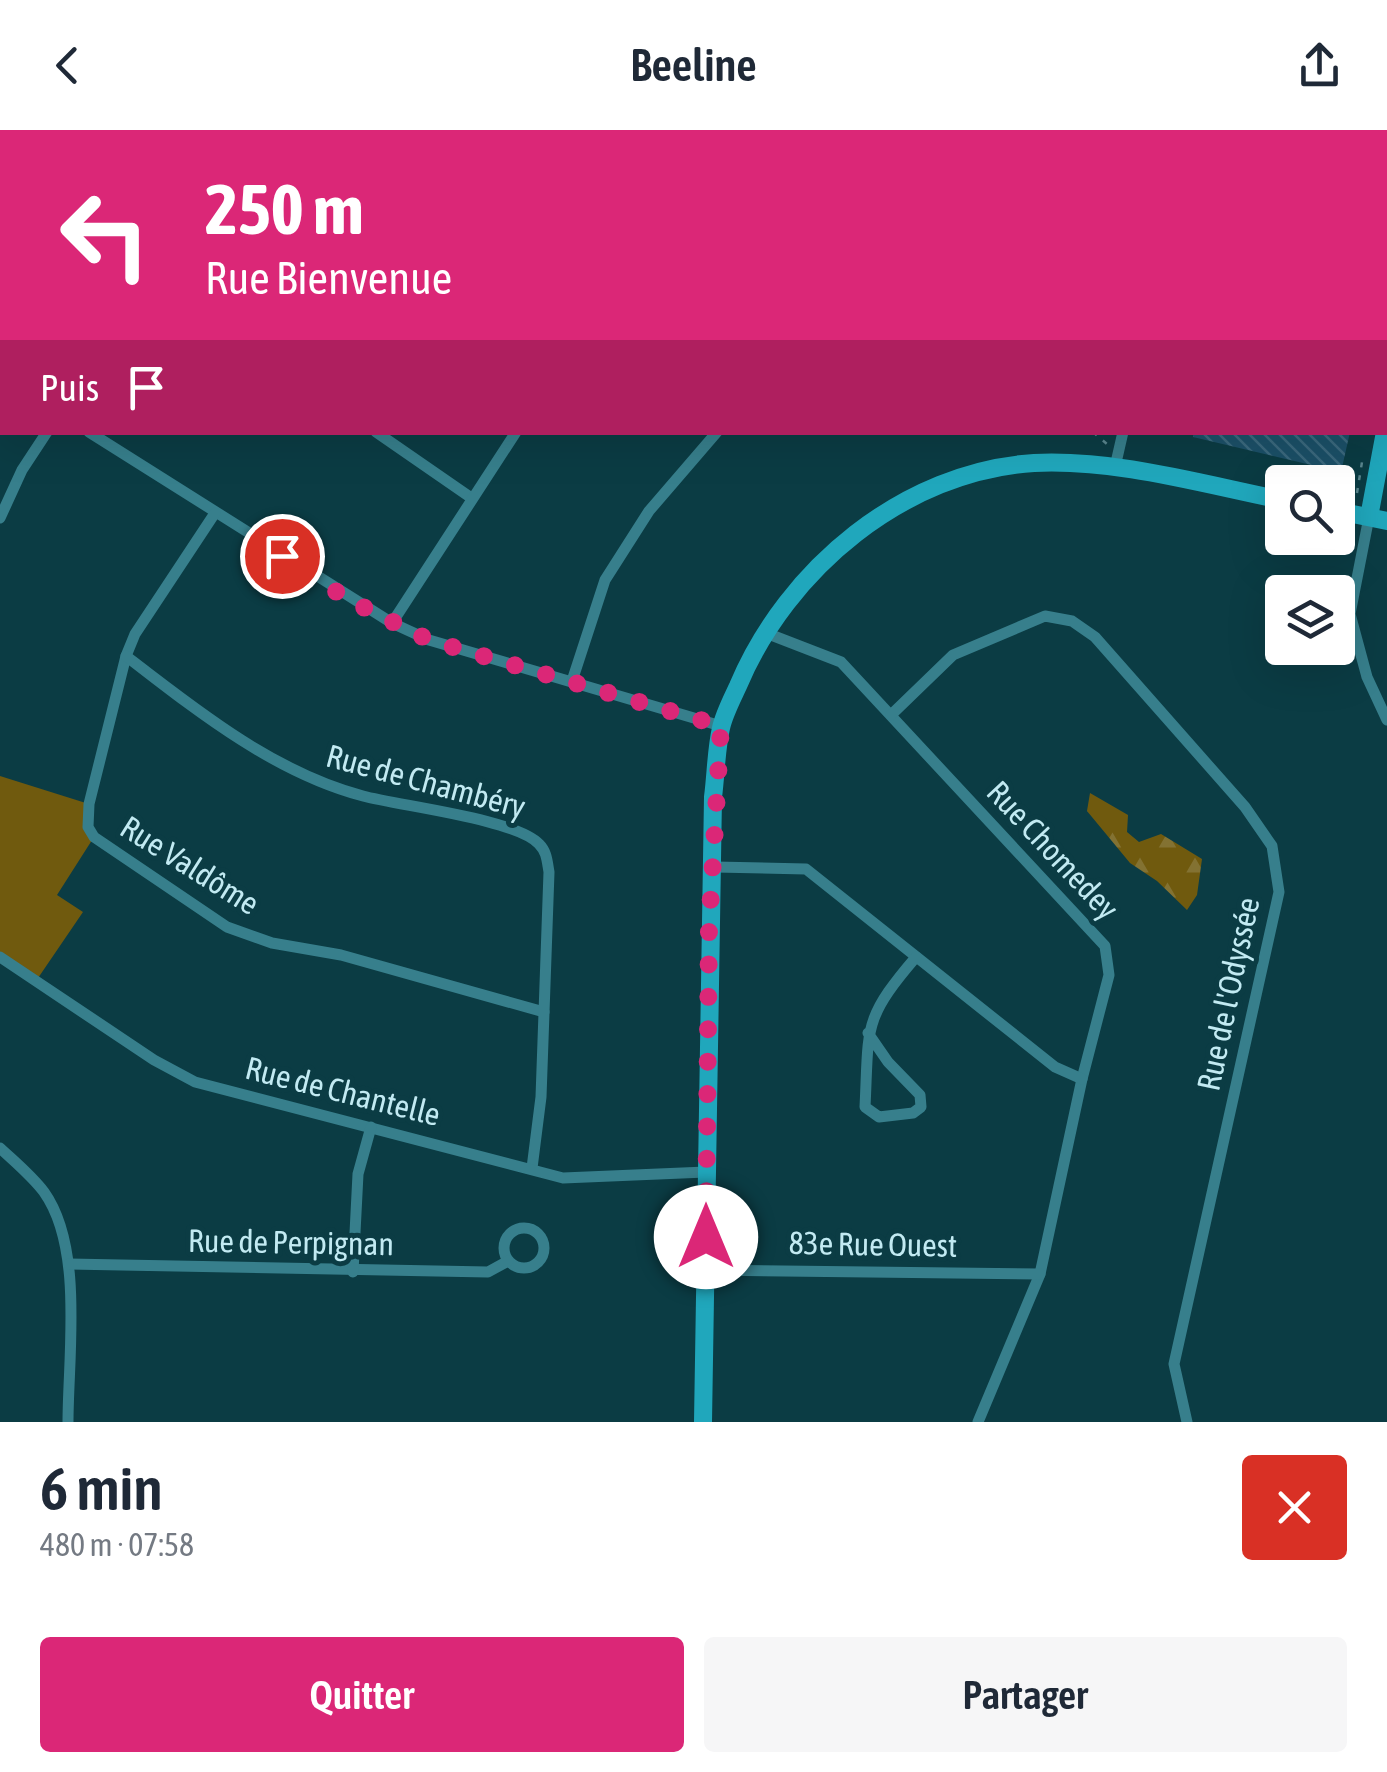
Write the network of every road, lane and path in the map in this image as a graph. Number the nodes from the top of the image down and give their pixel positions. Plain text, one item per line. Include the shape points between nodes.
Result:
1 (45, 435) edge
2 (93, 435) edge
3 (380, 435) edge
4 (514, 435) edge
5 (715, 435) edge
6 (1096, 435) edge
7 (1122, 435) edge
8 (1385, 435) edge
9 (1117, 460) junction
10 (1265, 496) edge
11 (470, 497) junction
12 (214, 513) junction
13 (0, 518) edge
14 (1378, 519) edge
15 (392, 623) junction
16 (766, 633) junction
17 (126, 656) junction
18 (572, 680) junction
19 (891, 715) junction
20 (1387, 720) edge
21 (721, 726) junction
22 (716, 867) junction
23 (0, 957) edge
24 (916, 958) junction
25 (544, 1012) junction
26 (868, 1033) junction
27 (1082, 1078) junction
28 (371, 1127) junction
29 (0, 1148) edge
30 (532, 1168) junction
31 (706, 1172) junction
32 (508, 1261) dead end
33 (69, 1264) junction
34 (706, 1270) junction
35 (354, 1272) junction
36 (1040, 1274) junction
37 (68, 1422) edge
38 (703, 1422) edge
39 (978, 1422) edge
40 (1186, 1422) edge

1 - 13 street
2 - 12 street
3 - 11 street
4 - 11 street
5 - 18 street via 649,510 605,580
6 - 9 path
7 - 9 street
8 - 14 street
9 - 10 street
9 - 16 street via 982,472 923,493 821,561
11 - 15 street
12 - 15 street
12 - 17 street, Rue Valdôme
14 - 20 street via 1350,614 1366,676
15 - 18 street via 429,640
16 - 19 street, Rue Chomedey via 841,662
16 - 21 street
17 - 25 street, Rue de Chambéry via 298,774 360,796 506,827 537,841 549,872
17 - 25 street, Rue Valdôme via 89,804 88,826 104,846 228,927
18 - 21 street
19 - 27 street, Rue Chomedey via 1105,946 1110,975
19 - 40 street, Rue de l'Odyssée via 954,655 1045,616 1072,622 1095,637 1272,846 1280,892 1174,1364
21 - 22 street
22 - 24 street via 806,868
22 - 31 street
23 - 28 street, Rue de Chantelle via 194,1082
24 - 26 street via 880,999
24 - 27 street via 1055,1066
25 - 30 street, Rue de Chambéry
26 - 26 street via 865,1107 880,1118 913,1114 920,1095
27 - 36 street, Rue Chomedey
28 - 30 street, Rue de Chantelle
28 - 35 street via 358,1174
29 - 33 street via 45,1194
30 - 31 street, Rue de Chantelle via 564,1178
31 - 34 street
32 - 35 street, Rue de Perpignan via 488,1272
33 - 35 street, Rue de Perpignan
33 - 37 street
34 - 36 street, 83e Rue Ouest
34 - 38 street
36 - 39 street, Rue Chomedey

